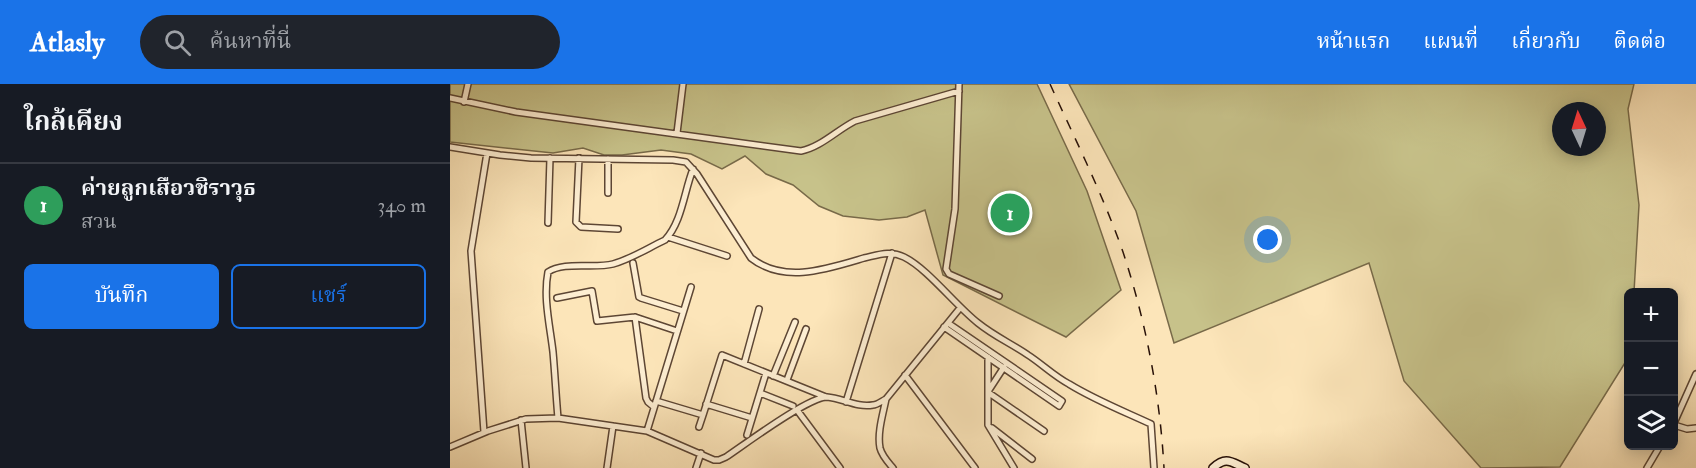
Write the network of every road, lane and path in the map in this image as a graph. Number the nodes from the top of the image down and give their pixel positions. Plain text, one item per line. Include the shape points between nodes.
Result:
1 (468, 84) edge
2 (683, 84) edge
3 (959, 87) edge
4 (450, 98) edge
5 (464, 102) junction
6 (677, 133) junction
7 (450, 147) edge
8 (487, 153) junction
9 (550, 158) junction
10 (579, 158) junction
11 (608, 159) junction
12 (693, 169) junction
13 (608, 193) dead end
14 (548, 223) dead end
15 (618, 229) dead end
16 (668, 237) junction
17 (892, 253) junction
18 (727, 256) dead end
19 (633, 263) dead end
20 (691, 287) dead end
21 (999, 296) dead end
22 (557, 298) dead end
23 (960, 308) junction
24 (759, 309) dead end
25 (683, 312) junction
26 (635, 318) junction
27 (795, 322) dead end
28 (946, 325) junction
29 (806, 329) dead end
30 (677, 331) junction
31 (990, 355) junction
32 (744, 364) junction
33 (1005, 366) junction
34 (766, 373) junction
35 (1696, 374) edge
36 (905, 375) junction
37 (773, 376) junction
38 (787, 380) junction
39 (1036, 387) dead end
40 (989, 392) junction
41 (760, 393) junction
42 (826, 397) junction
43 (886, 399) junction
44 (846, 402) junction
45 (655, 404) junction
46 (706, 404) junction
47 (795, 408) junction
48 (703, 415) junction
49 (1678, 415) edge
50 (558, 418) junction
51 (752, 418) junction
52 (521, 420) junction
53 (988, 425) junction
54 (613, 426) junction
55 (1678, 426) edge
56 (699, 427) dead end
57 (1696, 428) edge
58 (647, 431) junction
59 (1044, 431) dead end
60 (484, 432) junction
61 (747, 435) dead end
62 (450, 447) edge
63 (1658, 450) edge
64 (701, 453) junction
65 (1032, 459) dead end
66 (719, 460) junction
67 (526, 468) edge
68 (607, 468) edge
69 (696, 468) edge
70 (722, 468) edge
71 (840, 468) edge
72 (891, 468) edge
73 (975, 468) edge
74 (1014, 468) edge
75 (1154, 468) edge
76 (1213, 468) edge
77 (1245, 468) edge
78 (1647, 468) edge

1 - 5 street
2 - 6 street
3 - 6 street via 855,121 801,151
3 - 21 street via 955,209 946,269 949,274
4 - 5 street
5 - 6 street
7 - 8 street
8 - 9 street
8 - 60 street via 471,251
9 - 10 street
9 - 14 street
10 - 11 street
10 - 15 street via 576,222 581,227
11 - 12 street via 673,159 686,162
11 - 13 street
12 - 16 street
12 - 17 street via 751,258 771,269 806,272
16 - 18 street
16 - 50 street via 613,264 561,267 548,272
17 - 23 street via 905,257 925,273
17 - 44 street
19 - 25 street via 639,297
20 - 25 street
22 - 26 street via 592,291 597,321
23 - 28 street
23 - 75 street via 1066,383 1151,424
24 - 32 street
25 - 30 street
26 - 30 street
26 - 45 street via 646,398
27 - 37 street
28 - 31 street
28 - 36 street
29 - 38 street
30 - 45 street
31 - 33 street
31 - 40 street
32 - 34 street
32 - 46 street via 722,355
33 - 39 street
33 - 40 street
34 - 37 street
34 - 41 street
35 - 49 street
36 - 43 street
36 - 73 street
37 - 38 street
38 - 42 street
40 - 53 street
40 - 59 street
41 - 47 street
41 - 51 street
42 - 44 street
42 - 47 street
43 - 44 street via 874,405
43 - 72 street via 880,448
45 - 48 street
45 - 58 street
46 - 48 street
46 - 51 street
47 - 66 street
47 - 71 street
48 - 56 street
50 - 52 street
50 - 54 street
51 - 61 street
52 - 60 street
52 - 67 street
53 - 65 street
53 - 74 street
54 - 58 street
54 - 68 street
55 - 57 street
58 - 64 street
60 - 62 street
63 - 78 street
64 - 66 street
64 - 69 street
66 - 70 street
76 - 77 street via 1227,460

